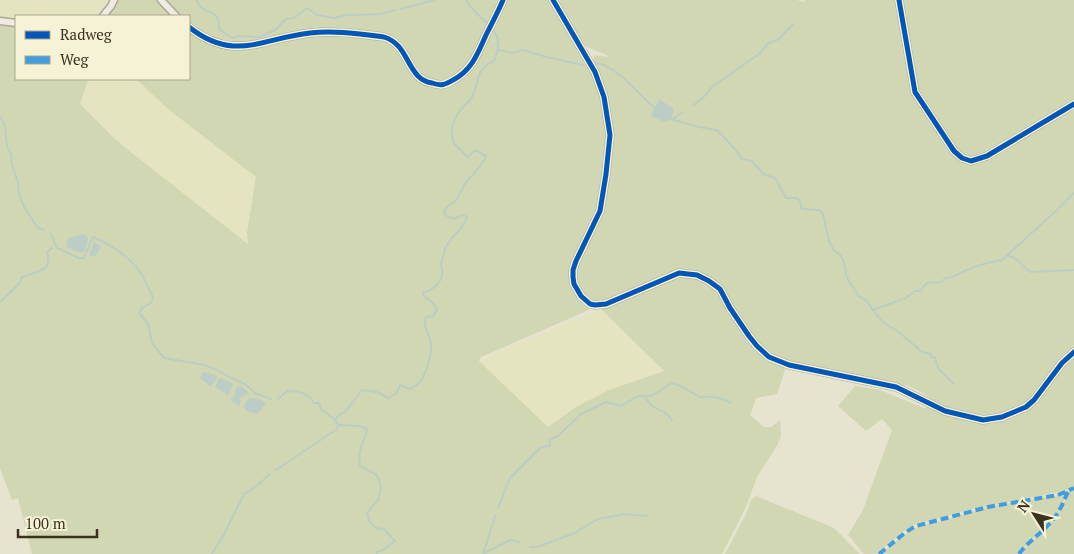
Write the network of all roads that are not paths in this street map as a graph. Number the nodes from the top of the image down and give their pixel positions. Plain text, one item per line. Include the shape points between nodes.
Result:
1 (114, 0) edge
2 (161, 0) edge
3 (503, 0) edge
4 (553, 0) edge
5 (899, 0) edge
6 (104, 15) edge
7 (175, 15) edge
8 (0, 21) edge
9 (15, 23) edge
10 (190, 28) edge
11 (1074, 104) edge
12 (1074, 352) edge

1 - 6 street
2 - 7 street
3 - 10 street via 471,66 445,85 417,76 403,51 384,37 312,32 242,46 212,42
4 - 12 street via 595,72 604,97 610,135 600,211 573,270 574,284 590,304 606,304 679,273 697,275 720,290 749,336 769,357 789,365 896,387 945,411 983,420 1002,417 1026,407
5 - 11 street via 915,92 962,158 971,161 987,156
8 - 9 street

